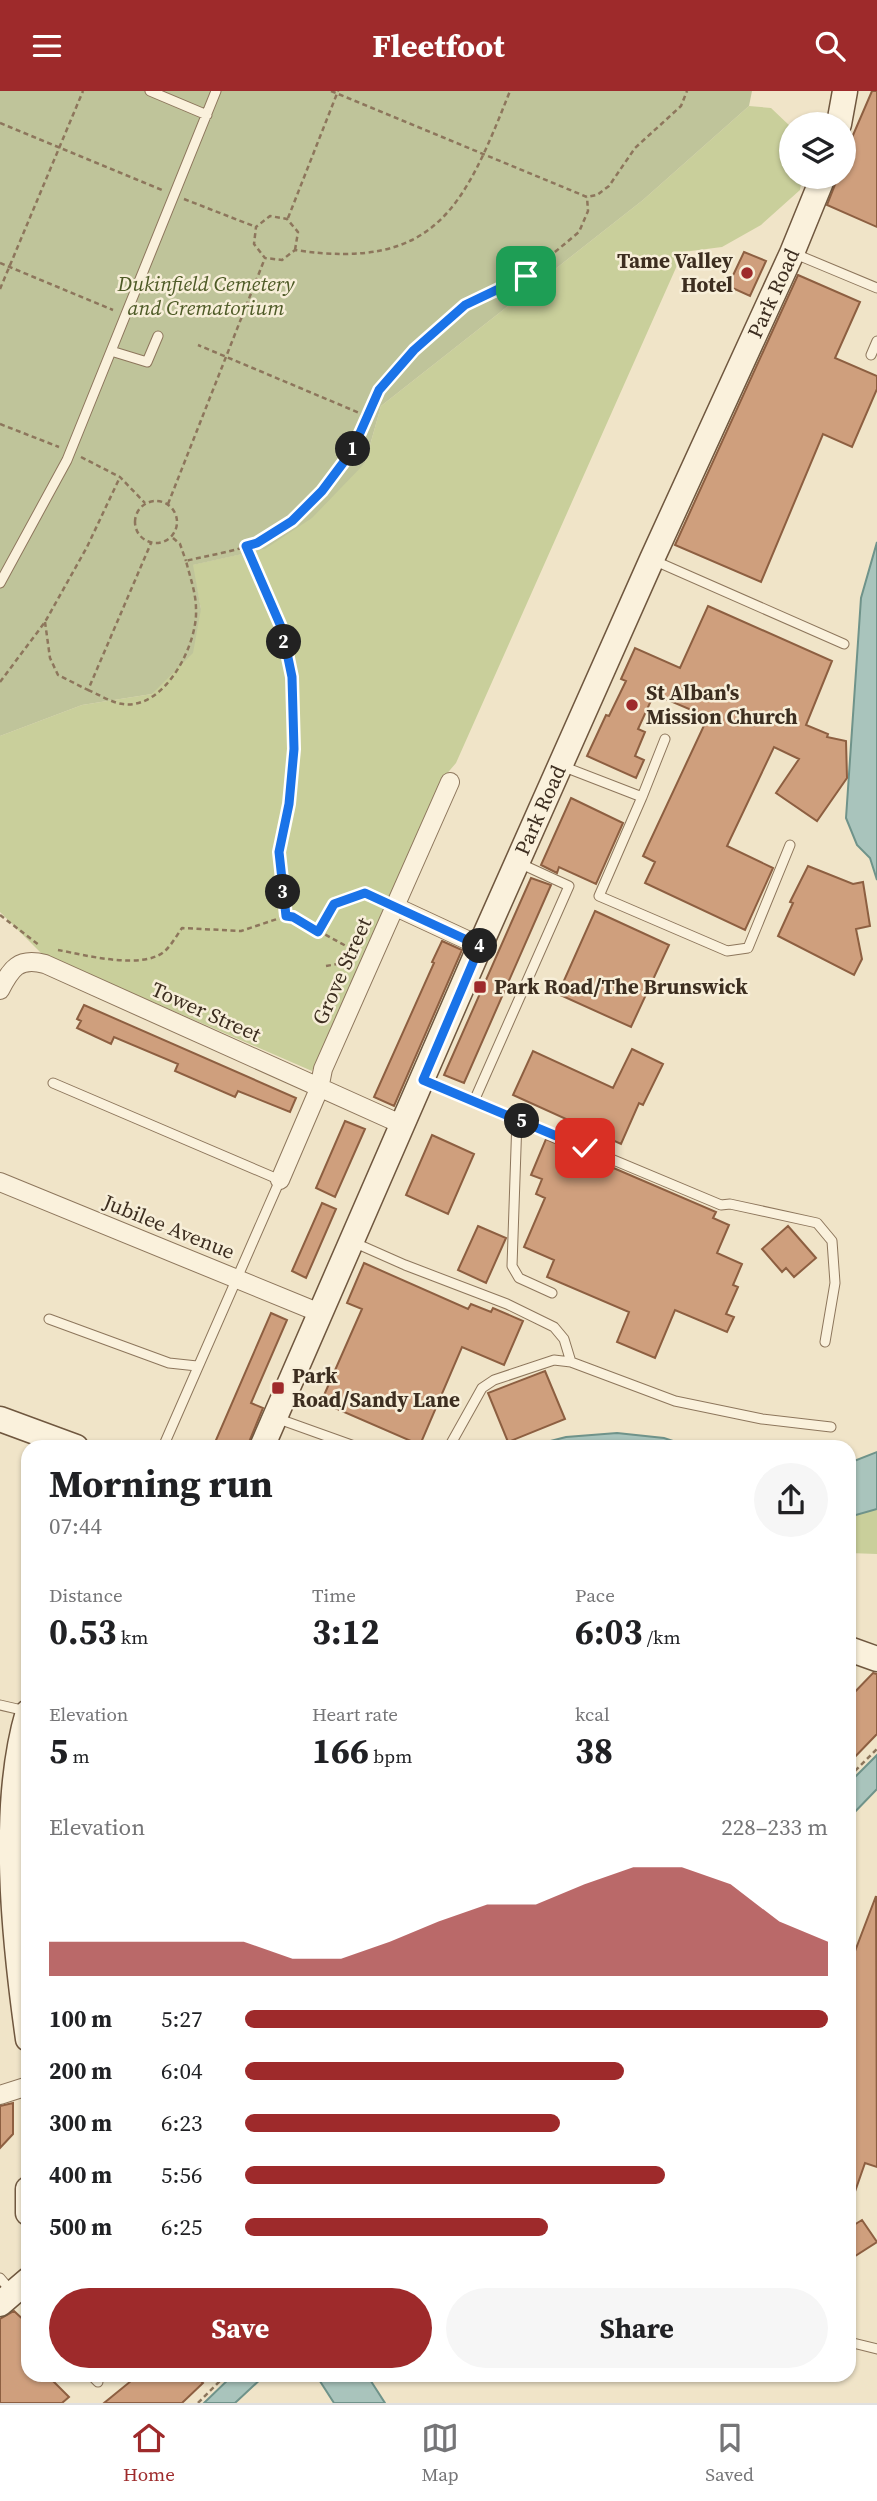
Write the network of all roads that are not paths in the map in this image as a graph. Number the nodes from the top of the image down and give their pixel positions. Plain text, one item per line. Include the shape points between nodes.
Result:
1 (150, 91) edge
2 (216, 91) edge
3 (845, 91) edge
4 (841, 112) edge
5 (207, 115) junction
6 (818, 189) edge
7 (792, 253) junction
8 (877, 288) edge
9 (158, 336) dead end
10 (877, 341) edge
11 (111, 351) junction
12 (871, 355) dead end
13 (652, 559) junction
14 (0, 583) edge
15 (844, 644) dead end
16 (665, 739) dead end
17 (561, 765) junction
18 (450, 782) dead end
19 (642, 797) junction
20 (790, 845) dead end
21 (517, 863) junction
22 (396, 907) junction
23 (480, 946) junction
24 (0, 990) edge
25 (423, 1080) junction
26 (53, 1083) dead end
27 (319, 1089) junction
28 (474, 1101) junction
29 (517, 1119) junction
30 (403, 1125) junction
31 (280, 1180) junction
32 (0, 1182) edge
33 (352, 1241) junction
34 (238, 1280) junction
35 (552, 1293) dead end
36 (320, 1313) junction
37 (49, 1319) dead end
38 (825, 1342) dead end
39 (571, 1362) junction
40 (197, 1366) junction
41 (274, 1417) junction
42 (0, 1419) edge
43 (831, 1427) dead end
44 (57, 1440) edge
45 (166, 1440) edge
46 (265, 1440) edge
47 (337, 1440) edge
48 (453, 1440) edge
49 (856, 1652) edge
50 (877, 1659) edge
51 (0, 1706) edge
52 (21, 1710) edge
53 (21, 1728) edge
54 (21, 1990) edge
55 (21, 2088) edge
56 (0, 2095) edge
57 (856, 2344) edge
58 (877, 2349) edge

1 - 5 lane
2 - 5 lane
3 - 4 main road
5 - 11 lane
6 - 7 main road, Park Road
7 - 8 lane
7 - 13 main road, Park Road
9 - 11 lane via 147,362
10 - 12 lane
11 - 14 lane via 70,452
13 - 15 lane
13 - 17 main road, Park Road
16 - 19 lane
17 - 19 lane
17 - 21 main road, Park Road
18 - 22 street, Grove Street
19 - 20 lane via 599,896 727,951 748,948
21 - 23 main road, Park Road
21 - 28 lane via 569,886
22 - 23 street
22 - 27 street, Grove Street via 323,1069
23 - 25 main road, Park Road
24 - 27 street, Tower Street via 10,971 22,963 53,967
25 - 28 lane
25 - 30 main road, Park Road
26 - 31 lane
27 - 30 street, Tower Street
27 - 31 street, Grove Street
28 - 29 lane
29 - 35 lane via 512,1266 519,1278
29 - 38 lane via 721,1205 817,1223 832,1241 835,1283
30 - 33 main road, Park Road
31 - 34 lane
32 - 34 street, Jubilee Avenue
33 - 36 main road, Park Road
33 - 39 lane via 554,1327 564,1339
34 - 36 street, Jubilee Avenue
34 - 40 lane
36 - 41 main road, Park Road
37 - 40 lane via 169,1363
39 - 43 lane via 675,1401
39 - 48 lane via 554,1360 481,1388
40 - 45 lane
41 - 46 main road, Park Road
41 - 47 lane
42 - 44 main road
49 - 50 main road
51 - 52 lane
53 - 54 main road via 8,1791 6,1885
55 - 56 street
57 - 58 lane

